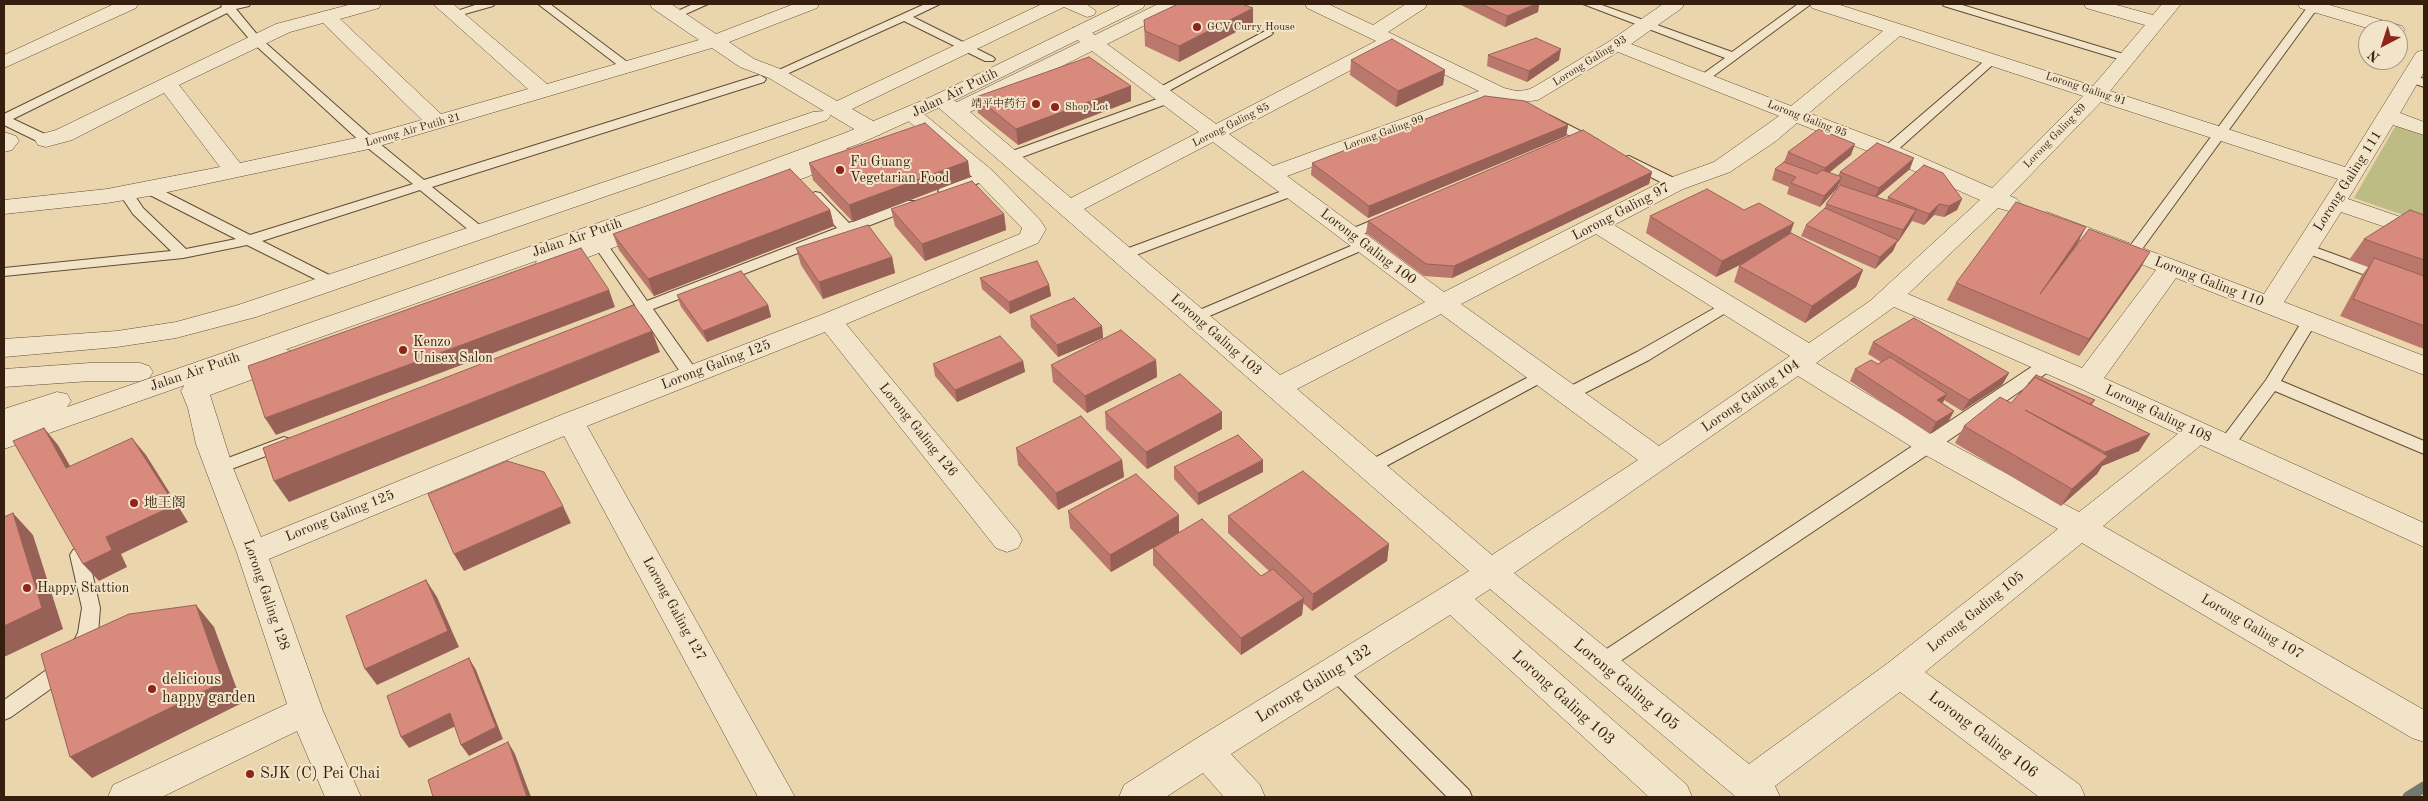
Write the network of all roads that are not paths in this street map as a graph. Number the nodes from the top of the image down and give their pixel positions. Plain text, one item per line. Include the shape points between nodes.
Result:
1 (129, 4) edge
2 (245, 4) edge
3 (372, 4) edge
4 (489, 4) edge
5 (543, 4) edge
6 (659, 4) edge
7 (702, 4) edge
8 (810, 4) edge
9 (934, 4) edge
10 (1056, 4) edge
11 (1136, 4) edge
12 (1172, 4) edge
13 (1314, 4) edge
14 (1418, 4) edge
15 (1589, 4) edge
16 (1676, 4) edge
17 (1805, 4) edge
18 (1819, 4) edge
19 (1948, 4) edge
20 (2092, 4) edge
21 (2172, 4) edge
22 (2312, 5) edge
23 (227, 6) edge
24 (448, 9) edge
25 (675, 15) junction
26 (326, 16) junction
27 (904, 17) junction
28 (1086, 19) edge
29 (2358, 21) edge
30 (2156, 22) junction
31 (1647, 24) junction
32 (1897, 29) junction
33 (1267, 33) dead end
34 (1383, 37) junction
35 (2408, 38) edge
36 (256, 40) junction
37 (715, 41) junction
38 (1617, 45) junction
39 (966, 48) junction
40 (1734, 56) junction
41 (2126, 58) junction
42 (989, 59) junction
43 (1993, 59) junction
44 (4, 62) edge
45 (628, 67) junction
46 (768, 77) junction
47 (1704, 79) junction
48 (2418, 80) edge
49 (167, 83) junction
50 (544, 91) junction
51 (2098, 93) junction
52 (1163, 95) junction
53 (1520, 102) junction
54 (948, 106) junction
55 (1794, 114) junction
56 (2389, 116) junction
57 (4, 119) edge
58 (919, 119) junction
59 (438, 123) junction
60 (846, 123) junction
61 (2424, 129) edge
62 (2220, 133) junction
63 (1214, 134) junction
64 (1577, 134) junction
65 (4, 139) edge
66 (46, 140) joint
67 (1564, 141) edge
68 (369, 142) junction
69 (4, 145) edge
70 (1888, 151) junction
71 (1009, 157) junction
72 (790, 169) junction
73 (235, 172) junction
74 (1271, 174) junction
75 (984, 176) junction
76 (2352, 176) junction
77 (1675, 184) junction
78 (424, 186) junction
79 (149, 189) junction
80 (1293, 191) junction
81 (126, 193) junction
82 (1995, 198) junction
83 (2335, 202) junction
84 (4, 207) edge
85 (1069, 208) junction
86 (1403, 211) edge
87 (1598, 224) junction
88 (846, 229) junction
89 (2424, 233) edge
90 (1358, 239) junction
91 (249, 240) junction
92 (489, 241) junction
93 (600, 244) junction
94 (2306, 248) junction
95 (2132, 253) junction
96 (183, 254) junction
97 (1123, 255) junction
98 (2171, 268) junction
99 (4, 272) edge
100 (332, 282) junction
101 (2424, 292) edge
102 (1891, 296) junction
103 (1444, 304) junction
104 (2270, 305) junction
105 (1727, 306) junction
106 (644, 307) junction
107 (1195, 317) junction
108 (608, 321) edge
109 (830, 321) junction
110 (2309, 321) junction
111 (4, 348) edge
112 (1804, 360) junction
113 (2048, 364) junction
114 (2424, 366) edge
115 (140, 372) junction
116 (691, 375) junction
117 (1542, 375) junction
118 (4, 378) edge
119 (2087, 381) junction
120 (2272, 383) junction
121 (187, 384) junction
122 (1277, 388) junction
123 (1569, 394) junction
124 (4, 419) edge
125 (571, 422) junction
126 (4, 439) edge
127 (295, 439) edge
128 (2212, 439) junction
129 (1930, 445) junction
130 (2424, 448) edge
131 (1659, 460) junction
132 (218, 468) junction
133 (1369, 468) junction
134 (2080, 528) junction
135 (2424, 536) edge
136 (1007, 540) dead end
137 (252, 553) junction
138 (79, 554) edge
139 (1490, 571) junction
140 (1452, 598) junction
141 (1600, 664) junction
142 (1336, 671) junction
143 (1900, 673) junction
144 (4, 711) edge
145 (306, 711) junction
146 (2424, 727) edge
147 (1206, 751) junction
148 (1756, 791) edge
149 (126, 797) edge
150 (343, 797) edge
151 (777, 797) edge
152 (1137, 797) edge
153 (1247, 797) edge
154 (1461, 797) edge
155 (1674, 797) edge
156 (2067, 797) edge

1 - 44 street
2 - 23 lane
3 - 26 street
4 - 24 lane
5 - 45 lane
6 - 25 street
7 - 25 lane
8 - 37 street, Lorong Air Putih 21
9 - 27 lane
10 - 39 street
11 - 28 street, Jalan Air Putih
12 - 28 street
13 - 34 street
14 - 34 street, Lorong Galing 85
15 - 31 lane
16 - 31 street, Lorong Galing 93
17 - 40 lane
18 - 32 street, Lorong Galing 91
19 - 41 lane
20 - 30 street
21 - 30 street, Lorong Galing 89
22 - 29 street
22 - 62 lane
23 - 36 lane
23 - 57 lane
24 - 50 street
25 - 37 street
26 - 36 street via 283,28
26 - 59 street
27 - 39 lane
27 - 46 lane
28 - 42 street, Jalan Air Putih
28 - 52 street, Lorong Galing 100
28 - 54 street, Jalan Air Putih
30 - 41 street, Lorong Galing 89
31 - 38 street, Lorong Galing 93
31 - 40 lane
32 - 43 street, Lorong Galing 91
32 - 55 street, Lorong Galing 97
33 - 52 lane
34 - 53 street
34 - 63 street, Lorong Galing 85
35 - 48 street, Lorong Galing 111
36 - 49 street
36 - 68 lane
37 - 45 street, Lorong Air Putih 21
37 - 46 street via 746,63 752,74
38 - 47 street, Lorong Galing 95
38 - 53 street, Lorong Galing 93
39 - 42 lane
39 - 60 street
40 - 47 lane
41 - 51 street, Lorong Galing 89
42 - 60 street, Jalan Air Putih
43 - 51 street, Lorong Galing 91
43 - 70 lane
45 - 50 street, Lorong Air Putih 21
46 - 60 street
46 - 78 lane
47 - 55 street, Lorong Galing 95
48 - 56 street, Lorong Galing 111
49 - 66 street via 64,135
49 - 73 street
50 - 59 street, Lorong Air Putih 21
51 - 62 street, Lorong Galing 91
51 - 82 street, Lorong Galing 89
52 - 63 street, Lorong Galing 100
52 - 71 lane
53 - 64 lane
53 - 74 street, Lorong Galing 99
54 - 58 street, Jalan Air Putih
54 - 71 street, Lorong Galing 103
55 - 70 street, Lorong Galing 95
55 - 77 street, Lorong Galing 97 via 1722,167
56 - 61 street
56 - 76 street, Lorong Galing 111
57 - 66 lane
58 - 60 street, Jalan Air Putih
58 - 72 street
58 - 75 street, Lorong Galing 125
59 - 68 street, Lorong Air Putih 21
60 - 72 street, Jalan Air Putih
60 - 92 street, Jalan Air Putih
62 - 76 street, Lorong Galing 91
62 - 95 lane
63 - 74 street, Lorong Galing 100
63 - 85 street, Lorong Galing 85
64 - 67 lane
64 - 77 lane
65 - 69 street via 8,141
68 - 73 street, Lorong Air Putih 21
68 - 78 lane
70 - 82 street, Lorong Galing 95
71 - 85 street, Lorong Galing 103
72 - 88 lane
72 - 93 street
72 - 121 street, Jalan Air Putih
73 - 79 street, Lorong Air Putih 21
74 - 80 street, Lorong Galing 100
75 - 88 lane
75 - 109 street, Lorong Galing 125 via 1032,225 1030,238
76 - 83 street, Lorong Galing 111
77 - 87 street, Lorong Galing 97
78 - 91 lane
78 - 92 lane
79 - 81 street, Lorong Air Putih 21
79 - 91 lane
80 - 90 street, Lorong Galing 100
80 - 97 lane
81 - 84 street, Lorong Air Putih 21
81 - 96 lane via 138,211
82 - 95 street, Lorong Galing 110
82 - 102 street, Lorong Galing 104
83 - 89 street
83 - 94 street, Lorong Galing 111
85 - 97 street, Lorong Galing 103
86 - 90 lane
87 - 103 street, Lorong Galing 97
87 - 105 street, Lorong Galing 107
88 - 106 lane
90 - 103 street, Lorong Galing 100
90 - 107 lane
91 - 96 lane
91 - 100 lane
92 - 100 street
92 - 115 street, Jalan Air Putih
93 - 106 lane
93 - 121 street
94 - 101 lane
94 - 104 street, Lorong Galing 111
95 - 98 street, Lorong Galing 110
96 - 99 lane
97 - 107 street, Lorong Galing 103
98 - 104 street, Lorong Galing 110
98 - 119 street
100 - 111 street via 247,311 176,330 117,339
102 - 112 street, Lorong Galing 104
102 - 113 street, Lorong Galing 108
103 - 117 street, Lorong Galing 100
103 - 122 street, Lorong Galing 97
104 - 110 street, Lorong Galing 110
105 - 112 street, Lorong Galing 107
105 - 123 lane
106 - 108 lane
106 - 116 lane
107 - 122 street, Lorong Galing 103
109 - 116 street, Lorong Galing 125
109 - 136 street, Lorong Galing 126
110 - 114 street, Lorong Galing 110
110 - 120 lane
112 - 129 street, Lorong Galing 107
112 - 131 street, Lorong Galing 104
113 - 119 street, Lorong Galing 108
113 - 129 lane
115 - 118 street
115 - 121 street
115 - 124 street, Jalan Air Putih
116 - 125 street, Lorong Galing 125
117 - 123 street, Lorong Galing 100
117 - 133 lane
119 - 128 street, Lorong Galing 108
120 - 128 lane
120 - 130 lane
121 - 126 street, Jalan Air Putih
121 - 132 street, Lorong Galing 128 via 202,408
122 - 133 street, Lorong Galing 103
123 - 131 street, Lorong Galing 100
125 - 137 street, Lorong Galing 125
125 - 151 street, Lorong Galing 127
127 - 132 lane
128 - 134 street, Lorong Gading 105
128 - 135 street, Lorong Galing 108
129 - 134 street, Lorong Galing 107
129 - 141 lane
131 - 139 street, Lorong Galing 104
132 - 137 street, Lorong Galing 128
133 - 139 street, Lorong Galing 103
134 - 143 street, Lorong Gading 105
134 - 146 street, Lorong Galing 107
137 - 145 street, Lorong Galing 128
138 - 144 lane via 91,608 88,633 77,654 52,677
139 - 140 street, Lorong Galing 132
139 - 141 street, Lorong Galing 105
140 - 142 street, Lorong Galing 132
140 - 155 street, Lorong Galing 103
141 - 148 street, Lorong Galing 105
142 - 147 street, Lorong Galing 132
142 - 154 lane
143 - 148 street, Lorong Gading 105
143 - 156 street, Lorong Galing 106
145 - 149 street
145 - 150 street, Lorong Galing 128
147 - 152 street, Lorong Galing 132
147 - 153 street

